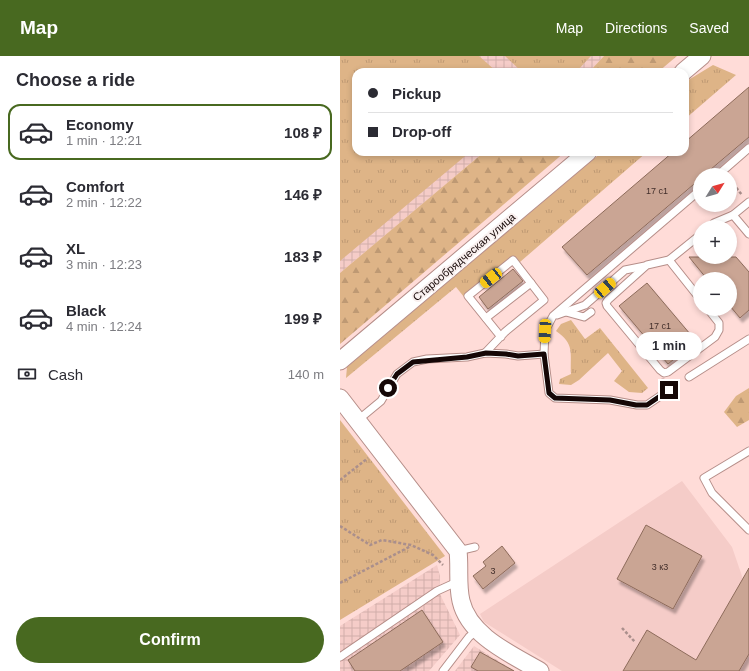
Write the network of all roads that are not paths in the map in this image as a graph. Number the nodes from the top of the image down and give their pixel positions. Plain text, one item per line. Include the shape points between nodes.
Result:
1 (702, 56) edge
2 (688, 68) edge
3 (749, 148) edge
4 (583, 156) edge
5 (726, 168) edge
6 (693, 196) edge
7 (749, 202) edge
8 (733, 215) junction
9 (721, 220) edge
10 (749, 234) edge
11 (693, 241) edge
12 (669, 260) junction
13 (647, 265) junction
14 (531, 283) junction
15 (693, 290) edge
16 (566, 312) junction
17 (591, 312) dead end
18 (553, 316) junction
19 (714, 316) edge
20 (486, 318) junction
21 (501, 337) junction
22 (749, 339) edge
23 (486, 353) junction
24 (544, 354) junction
25 (340, 362) edge
26 (690, 378) dead end
27 (663, 383) dead end
28 (340, 398) edge
29 (358, 420) junction
30 (749, 451) edge
31 (749, 530) edge
32 (475, 547) dead end
33 (458, 551) junction
34 (459, 581) junction
35 (477, 630) junction
36 (340, 657) edge
37 (443, 671) edge
38 (540, 671) edge

1 - 2 street
3 - 5 lane
4 - 25 street, Старообрядческая улица
6 - 18 lane
7 - 8 lane
8 - 9 lane
8 - 10 lane
11 - 12 lane
12 - 13 lane
12 - 15 lane
13 - 16 lane via 625,270 585,305
13 - 19 lane via 606,303 660,370 668,372 715,337 719,323
14 - 20 lane
14 - 20 lane via 513,260 468,296
14 - 21 lane via 544,300
16 - 17 lane via 584,317
16 - 18 lane
18 - 24 lane via 545,331
20 - 21 lane
21 - 23 lane
22 - 26 lane
23 - 24 lane via 518,356
23 - 29 lane via 413,362 397,374 381,401
24 - 27 lane via 549,393 555,398 610,400 647,405 669,390
28 - 29 street
29 - 33 street
30 - 31 lane via 704,478 712,493
32 - 33 lane
33 - 34 street
34 - 35 street via 464,609
34 - 36 lane via 438,591
35 - 37 lane via 469,636
35 - 38 street via 521,665

